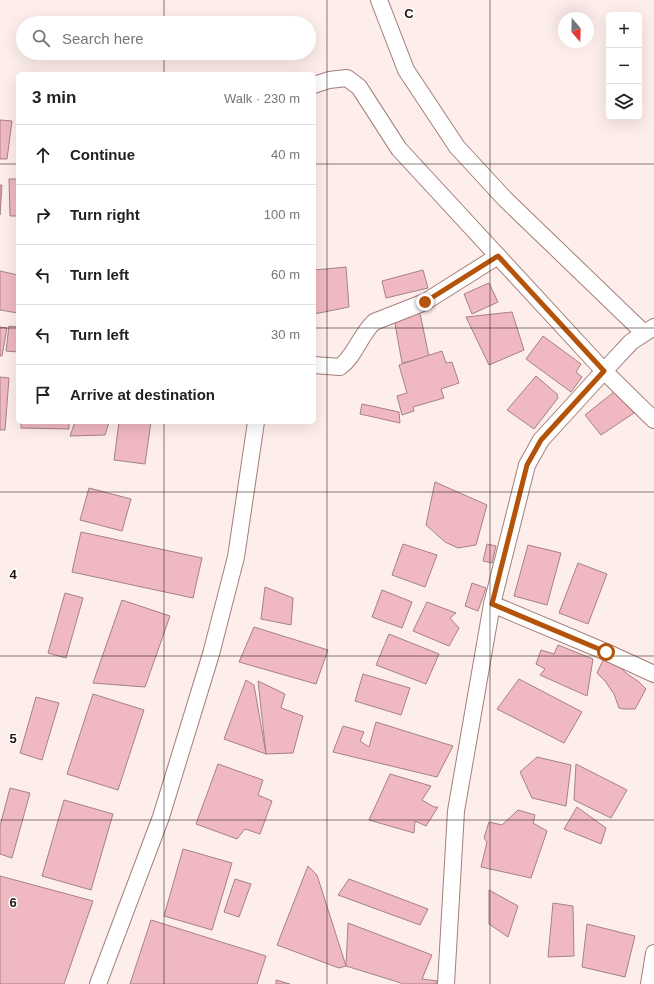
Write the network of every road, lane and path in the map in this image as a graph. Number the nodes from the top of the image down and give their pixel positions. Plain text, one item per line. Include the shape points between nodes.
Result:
1 (379, 0) edge
2 (316, 84) edge
3 (498, 256) junction
4 (649, 330) edge
5 (316, 365) edge
6 (604, 371) junction
7 (654, 420) edge
8 (256, 424) edge
9 (492, 604) junction
10 (654, 674) edge
11 (654, 953) edge
12 (98, 984) edge
13 (446, 984) edge
14 (649, 984) edge

1 - 4 street via 406,70 458,147 506,199
2 - 3 street via 347,78 359,87 399,149
3 - 5 street via 425,302 374,322 368,327 347,362 340,367
3 - 6 street
4 - 6 street via 631,342
6 - 7 street
6 - 9 street via 541,440 527,465
8 - 12 street via 236,556 211,654 161,817
9 - 10 street
9 - 13 street via 456,811
11 - 14 street

